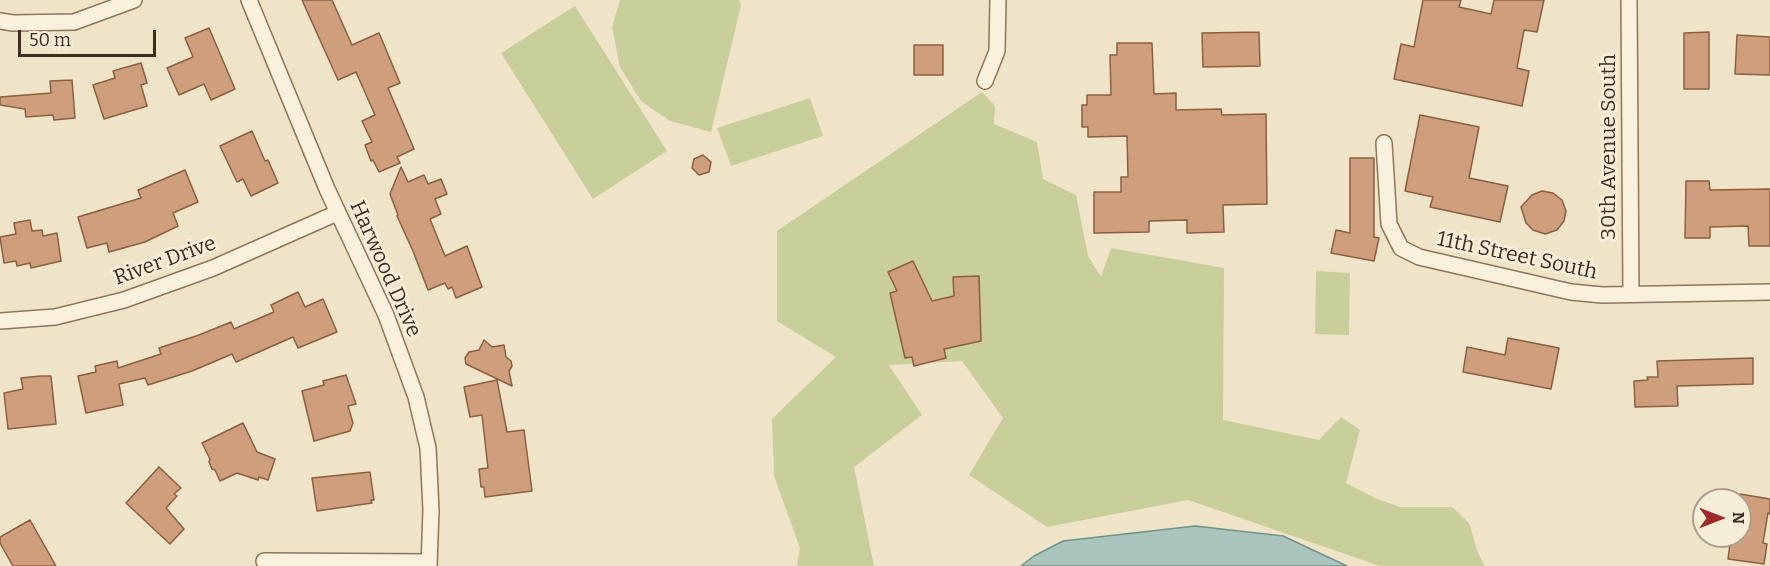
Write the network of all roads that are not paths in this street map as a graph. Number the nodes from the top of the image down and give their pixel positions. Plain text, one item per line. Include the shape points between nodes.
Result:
1 (134, 0) edge
2 (249, 0) edge
3 (998, 0) edge
4 (1629, 0) edge
5 (0, 21) edge
6 (984, 81) dead end
7 (1384, 143) dead end
8 (337, 213) junction
9 (1770, 292) edge
10 (1631, 294) junction
11 (0, 321) edge
12 (264, 561) dead end
13 (429, 564) edge

1 - 5 street via 74,22
2 - 8 street, Harwood Drive
3 - 6 street via 997,51
4 - 10 street, 30th Avenue South
7 - 10 street, 11th Street South via 1389,224 1401,248 1419,257 1571,292
8 - 11 street, River Drive via 213,268 124,300 55,317
8 - 13 street, Harwood Drive via 386,315 416,397 428,448
9 - 10 street, 11th Street South
12 - 13 street

